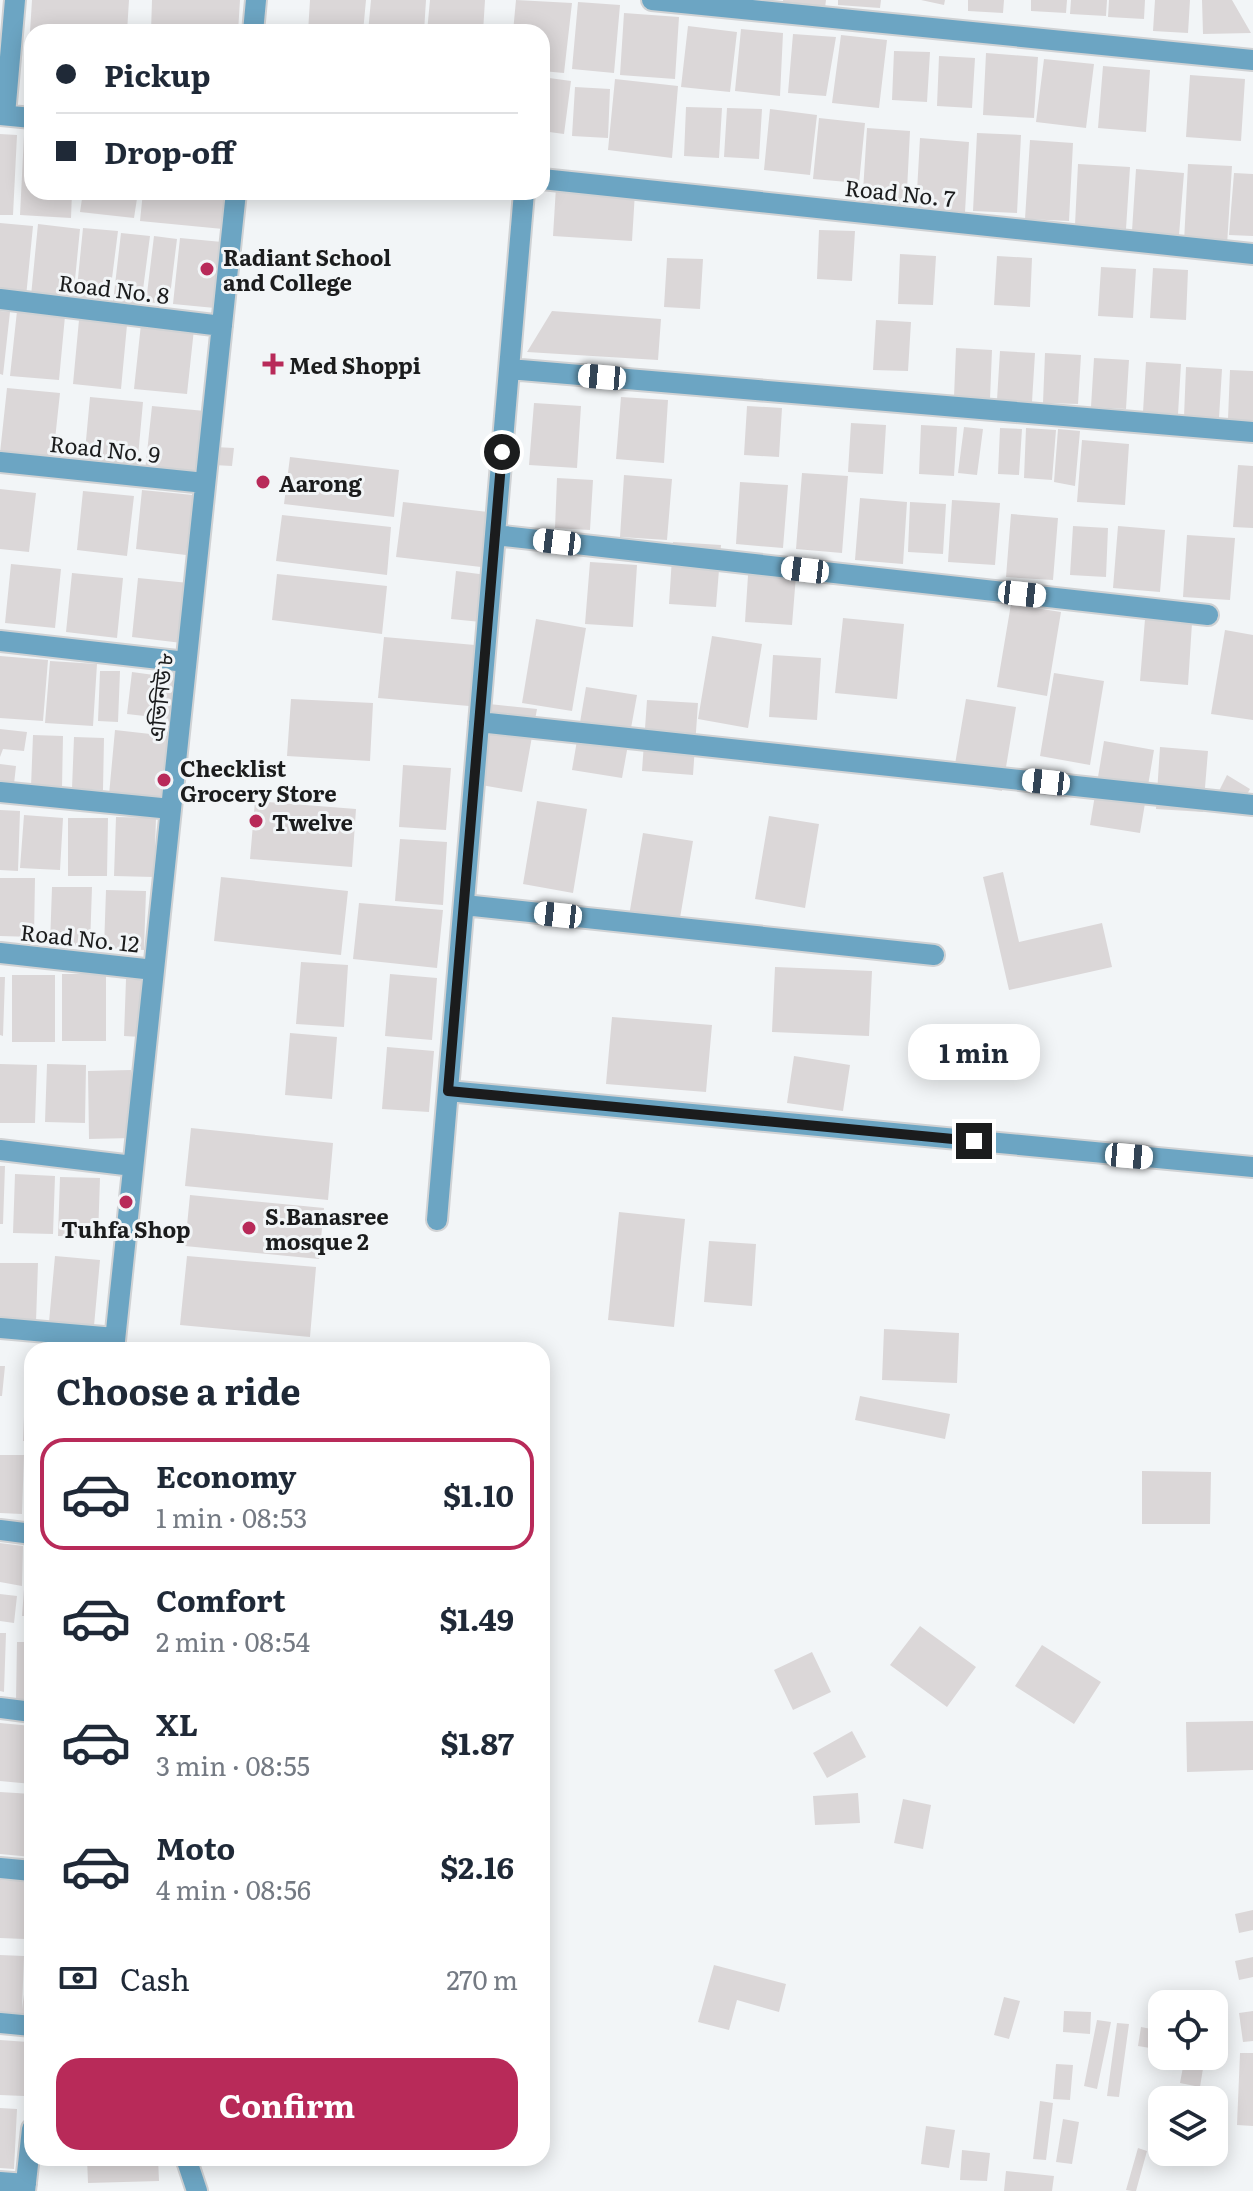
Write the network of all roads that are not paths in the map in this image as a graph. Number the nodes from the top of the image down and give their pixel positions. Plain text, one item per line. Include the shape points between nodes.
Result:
1 (15, 0) edge
2 (256, 0) edge
3 (652, 0) edge
4 (254, 24) edge
5 (1253, 60) edge
6 (2, 115) edge
7 (24, 117) edge
8 (550, 180) edge
9 (235, 200) edge
10 (523, 200) edge
11 (1253, 254) edge
12 (0, 299) edge
13 (222, 326) junction
14 (509, 369) junction
15 (1253, 432) edge
16 (0, 462) edge
17 (205, 483) junction
18 (495, 535) junction
19 (1208, 615) dead end
20 (0, 641) edge
21 (186, 662) junction
22 (479, 722) junction
23 (0, 792) edge
24 (1253, 805) edge
25 (171, 809) junction
26 (464, 905) junction
27 (0, 953) edge
28 (934, 955) dead end
29 (154, 970) junction
30 (448, 1091) junction
31 (0, 1150) edge
32 (133, 1166) junction
33 (1253, 1167) edge
34 (437, 1220) dead end
35 (0, 1328) edge
36 (101, 1342) edge
37 (115, 1342) edge
38 (0, 1530) edge
39 (24, 1533) edge
40 (0, 1708) edge
41 (24, 1711) edge
42 (0, 1868) edge
43 (24, 1870) edge
44 (0, 2023) edge
45 (24, 2025) edge
46 (28, 2166) edge
47 (189, 2166) edge
48 (0, 2182) edge
49 (26, 2188) edge
50 (197, 2191) edge

1 - 6 street
2 - 4 street
3 - 5 street
6 - 7 street
8 - 11 street, Road No. 7
9 - 13 street, এভিনিউ ৮
10 - 14 street
12 - 13 street, Road No. 8
13 - 17 street, এভিনিউ ৮
14 - 15 street
14 - 18 street
16 - 17 street, Road No. 9
17 - 21 street, এভিনিউ ৮
18 - 19 street
18 - 22 street
20 - 21 street
21 - 25 street, এভিনিউ ৮
22 - 24 street
22 - 26 street
23 - 25 street
25 - 29 street, এভিনিউ ৮
26 - 28 street
26 - 30 street
27 - 29 street, Road No. 12
29 - 32 street, এভিনিউ ৮
30 - 33 street
30 - 34 street
31 - 32 street
32 - 37 street, এভিনিউ ৮
35 - 36 street
38 - 39 street
40 - 41 street
42 - 43 street
44 - 45 street
46 - 49 street
47 - 50 street
48 - 49 street

